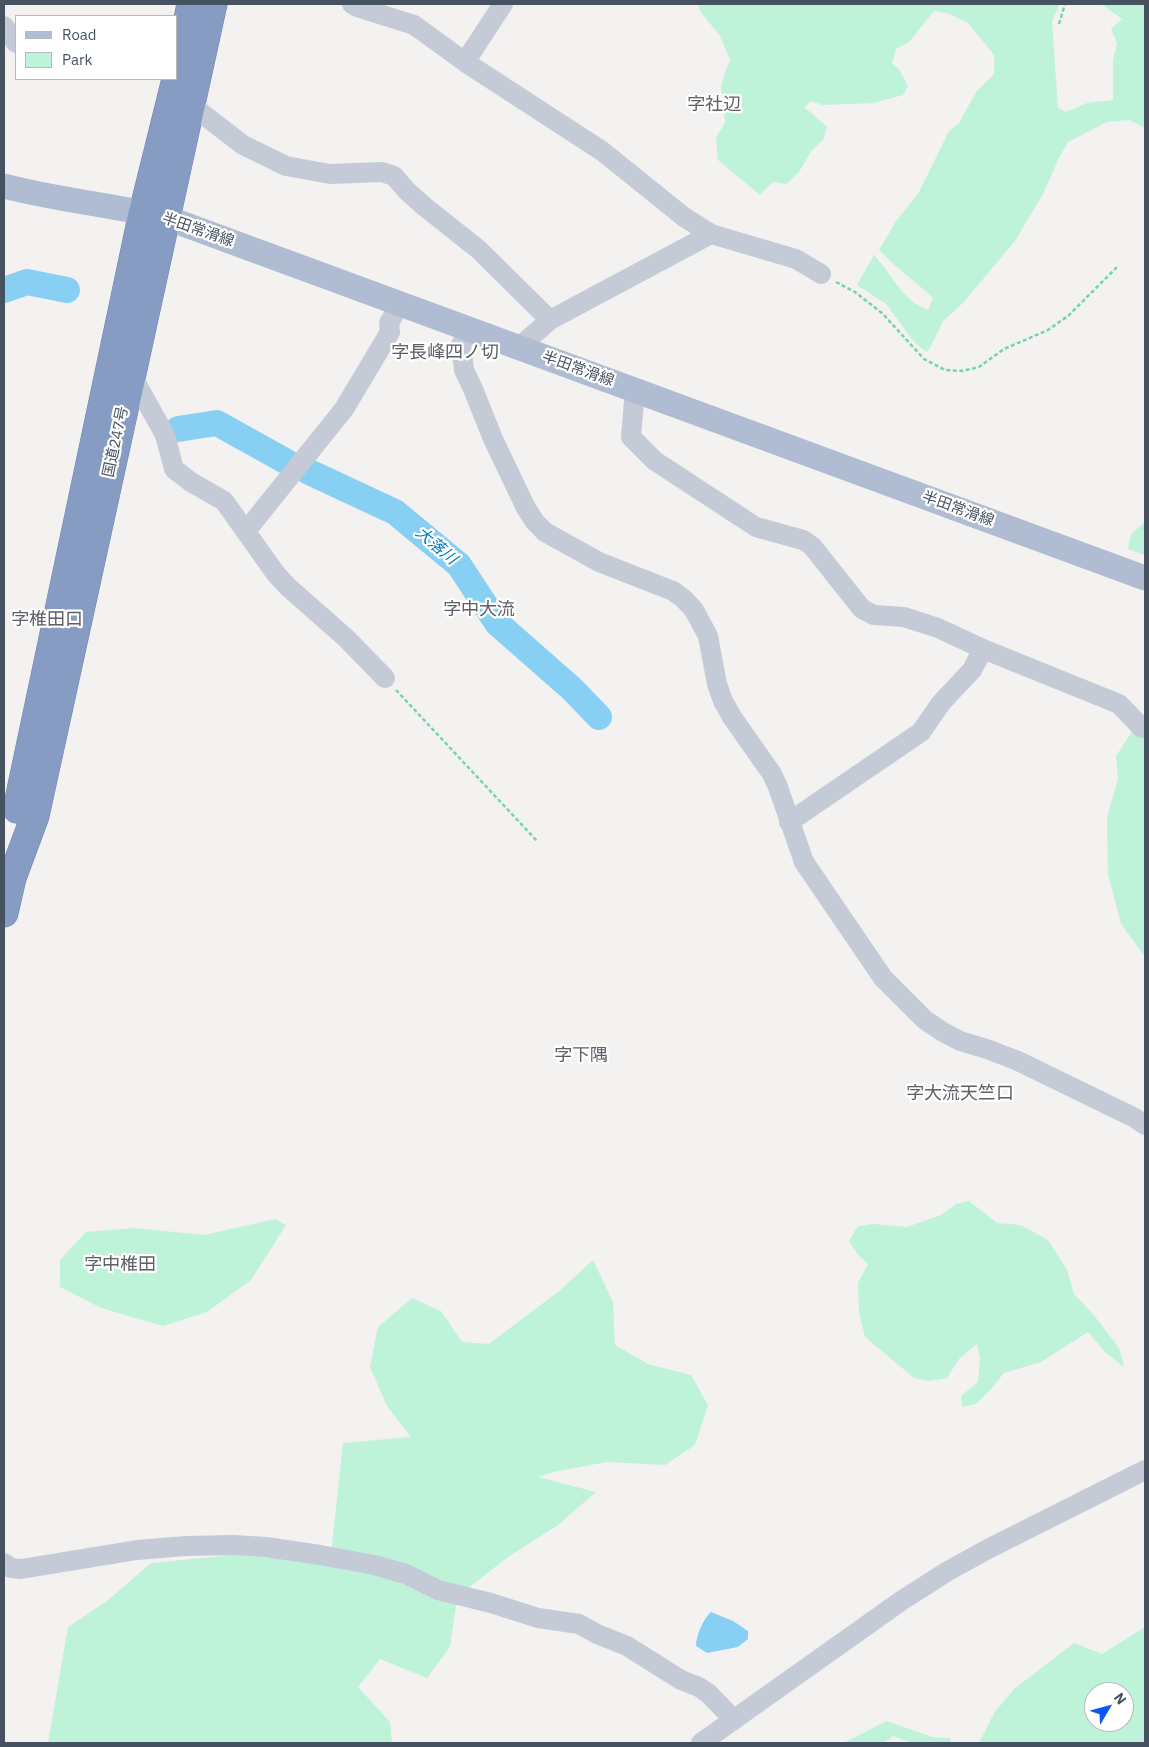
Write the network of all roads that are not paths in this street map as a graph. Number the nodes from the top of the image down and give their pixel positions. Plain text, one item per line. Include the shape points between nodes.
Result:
1 (191, 4) edge
2 (213, 4) edge
3 (352, 4) edge
4 (503, 4) edge
5 (4, 26) edge
6 (15, 42) edge
7 (465, 62) junction
8 (178, 69) edge
9 (176, 80) edge
10 (191, 105) junction
11 (4, 186) edge
12 (155, 215) junction
13 (711, 234) junction
14 (821, 274) road end
15 (400, 304) junction
16 (550, 320) junction
17 (468, 330) junction
18 (518, 348) junction
19 (130, 381) junction
20 (635, 390) junction
21 (246, 531) junction
22 (1145, 578) edge
23 (983, 649) junction
24 (385, 678) road end
25 (1145, 728) edge
26 (789, 822) junction
27 (12, 878) junction
28 (4, 913) edge
29 (1145, 1125) edge
30 (1145, 1470) edge
31 (4, 1563) edge
32 (734, 1720) junction
33 (701, 1743) edge

1 - 8 highway, 国道247号
2 - 10 highway, 国道247号
3 - 7 street via 414,25
4 - 7 street
5 - 6 street
7 - 13 street via 602,151 684,217
9 - 12 highway, 国道247号
10 - 12 highway, 国道247号
10 - 16 street via 243,144 286,166 330,174 382,172 394,176 425,207 478,249
11 - 12 main road, 半田常滑線
12 - 15 main road, 半田常滑線
12 - 19 highway, 国道247号
12 - 27 highway, 国道247号 via 17,810
13 - 14 street via 796,259
13 - 16 street
15 - 17 main road, 半田常滑線
15 - 21 street via 389,323 390,332 344,409
16 - 18 street
17 - 18 main road, 半田常滑線
17 - 26 street via 461,345 464,370 493,438 535,522 545,532 599,562 674,591 694,610 708,636 723,701 772,774
18 - 20 main road, 半田常滑線
19 - 21 street via 136,384 165,435 174,469 224,501
19 - 27 highway, 国道247号 via 35,816
20 - 22 main road, 半田常滑線
20 - 23 street via 631,437 655,461 756,527 803,540 812,546 862,609 874,615 904,617 938,628
21 - 24 street via 288,587
23 - 25 street via 1119,704
23 - 26 street via 972,670 941,703 921,732
26 - 29 street via 808,871 868,959 925,1020 960,1041 1018,1061
27 - 28 highway, 国道247号
30 - 32 street via 948,1571
31 - 32 street via 21,1569 137,1550 234,1545 266,1547 374,1565 406,1574 438,1590 538,1618 578,1624 627,1646 680,1680 699,1687
32 - 33 street

